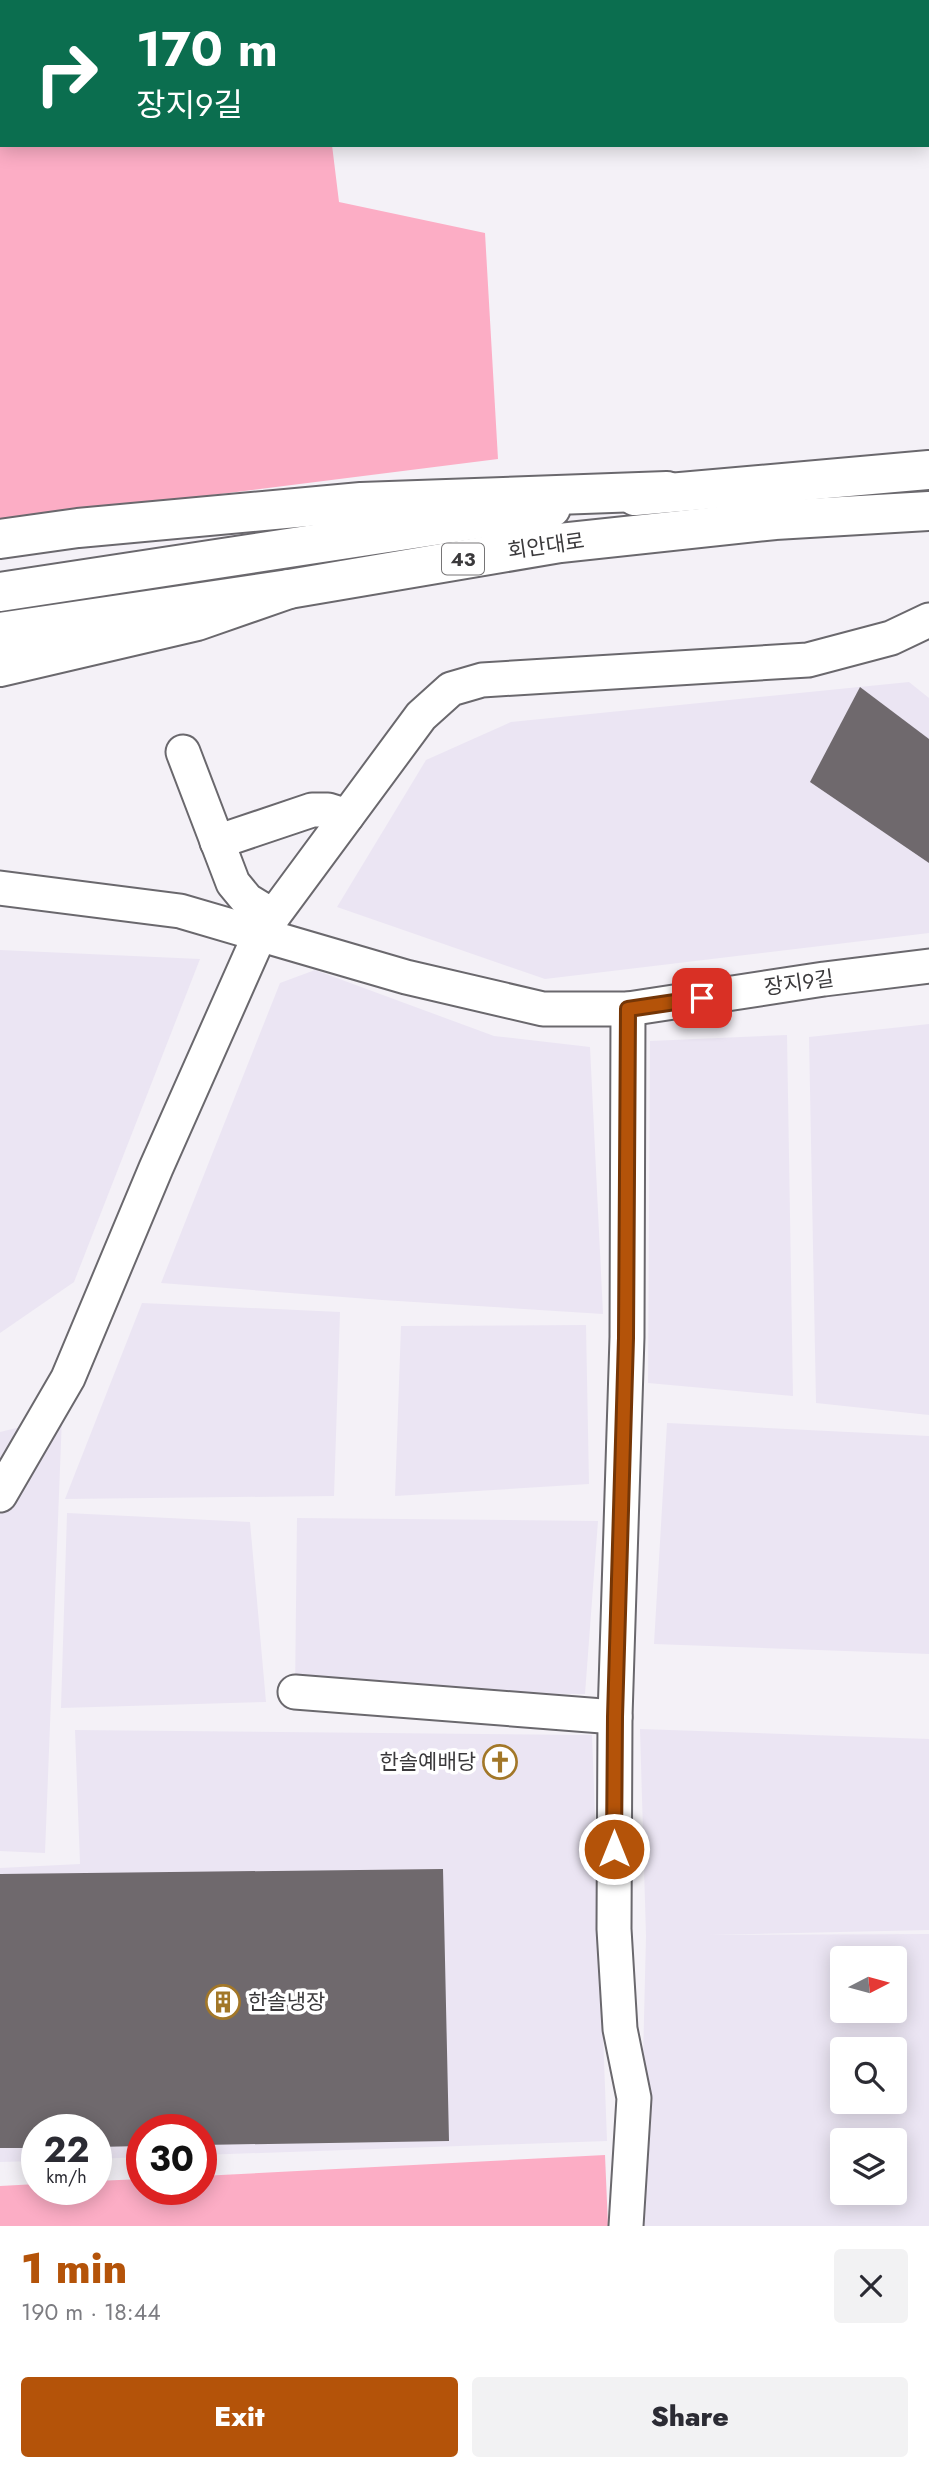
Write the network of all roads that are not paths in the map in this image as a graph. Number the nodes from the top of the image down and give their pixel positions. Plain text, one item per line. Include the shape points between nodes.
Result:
1 (929, 470) edge
2 (667, 491) junction
3 (929, 511) edge
4 (0, 539) edge
5 (289, 589) junction
6 (0, 592) edge
7 (929, 620) edge
8 (0, 632) edge
9 (0, 667) edge
10 (183, 752) dead end
11 (347, 816) junction
12 (217, 842) junction
13 (0, 888) edge
14 (267, 925) junction
15 (929, 966) edge
16 (628, 1009) junction
17 (0, 1495) edge
18 (295, 1692) dead end
19 (615, 1717) junction
20 (626, 2226) edge

1 - 2 main road, 회안대로 / 43
2 - 4 main road via 361,502
2 - 6 main road, 회안대로 / 43
3 - 5 main road, 회안대로 / 43 via 775,520 560,543
5 - 8 main road, 회안대로 / 43
5 - 9 main road via 197,621
7 - 11 street via 891,638 808,660 482,680 451,689 421,716
10 - 12 street
11 - 12 street via 312,810
11 - 14 street
12 - 14 street via 233,883
13 - 14 street
14 - 16 street, 장지9길 via 406,977 542,1009
14 - 17 street via 156,1168 68,1378
15 - 16 street, 장지9길
16 - 19 street via 626,1365
18 - 19 street
19 - 20 street via 614,1929 620,2029 634,2098

